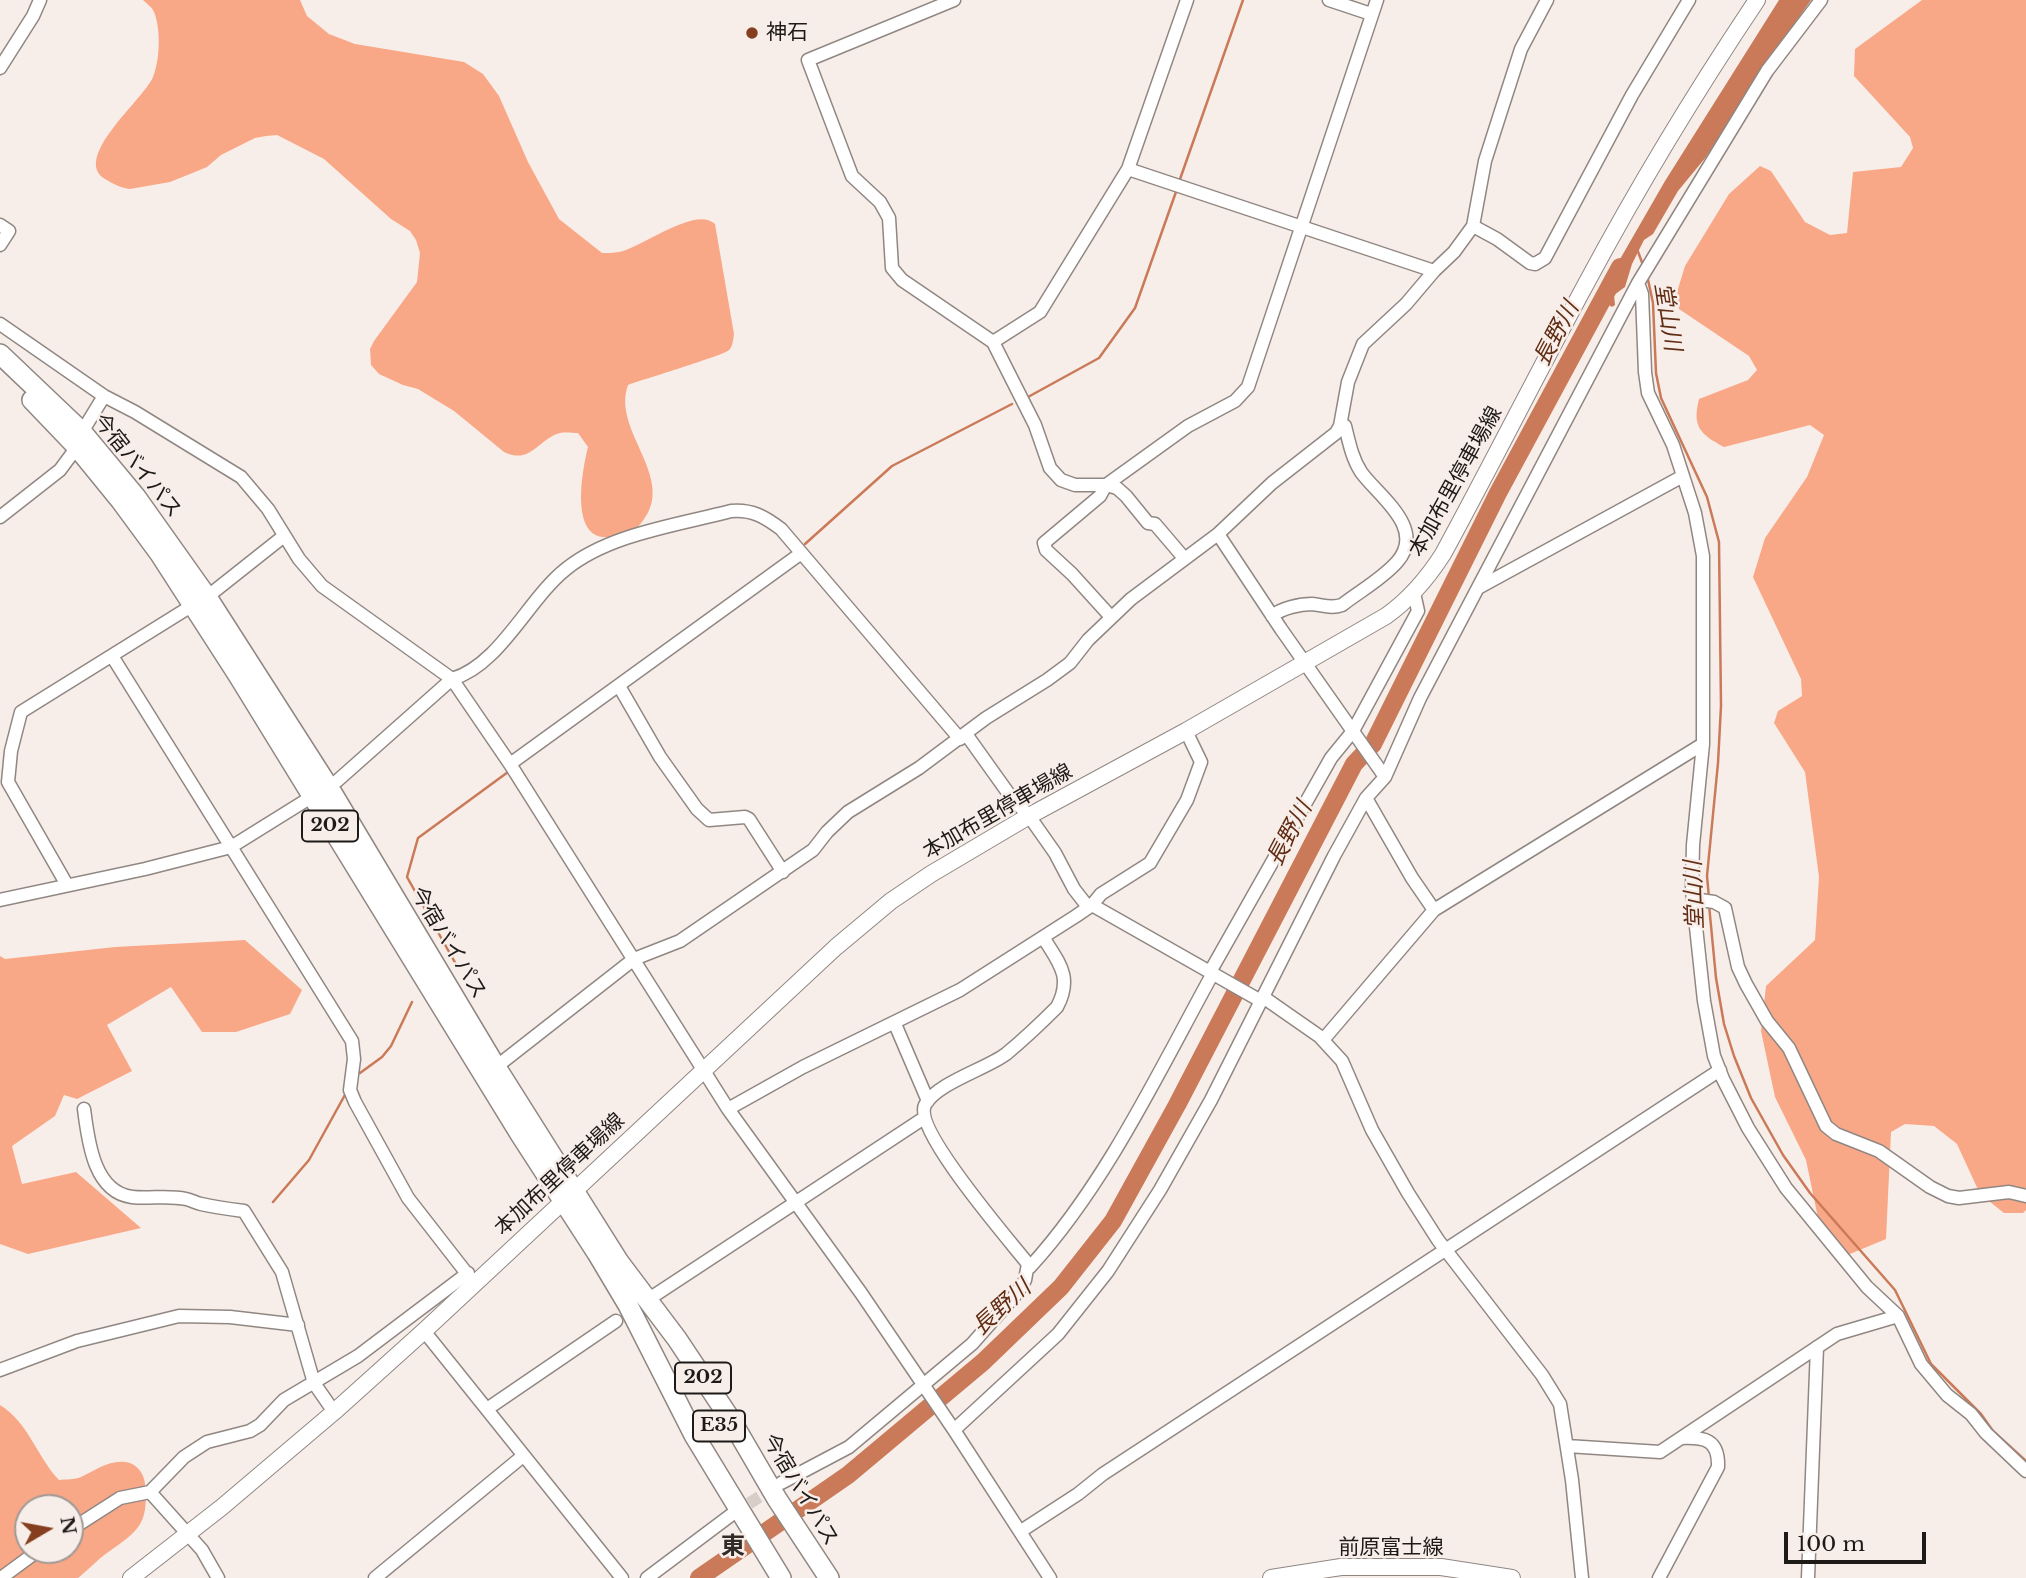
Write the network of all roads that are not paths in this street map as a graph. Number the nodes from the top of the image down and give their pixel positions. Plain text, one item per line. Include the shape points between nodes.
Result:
1 (40, 0) edge
2 (954, 0) edge
3 (1188, 0) edge
4 (1329, 0) edge
5 (1377, 0) edge
6 (1547, 0) edge
7 (1689, 0) edge
8 (1758, 0) edge
9 (1821, 0) edge
10 (1371, 14) junction
11 (0, 68) edge
12 (1128, 169) junction
13 (0, 225) edge
14 (1303, 226) junction
15 (1474, 226) junction
16 (0, 245) edge
17 (1434, 271) junction
18 (1638, 283) junction
19 (0, 324) edge
20 (993, 342) junction
21 (0, 354) edge
22 (0, 371) edge
23 (104, 396) junction
24 (1339, 426) junction
25 (80, 440) junction
26 (1683, 476) junction
27 (1106, 485) junction
28 (0, 517) edge
29 (1218, 534) junction
30 (284, 536) junction
31 (800, 554) junction
32 (1184, 558) junction
33 (1478, 588) junction
34 (1414, 593) junction
35 (200, 601) junction
36 (1272, 616) junction
37 (1111, 617) junction
38 (113, 656) junction
39 (1307, 663) junction
40 (452, 679) junction
41 (619, 686) junction
42 (1186, 731) junction
43 (1354, 732) junction
44 (963, 737) junction
45 (1703, 744) junction
46 (510, 764) junction
47 (1382, 773) junction
48 (320, 792) junction
49 (1366, 798) junction
50 (1029, 816) junction
51 (231, 847) junction
52 (783, 872) junction
53 (67, 885) junction
54 (1693, 899) junction
55 (0, 900) edge
56 (1090, 906) junction
57 (1434, 910) junction
58 (1043, 937) junction
59 (634, 959) junction
60 (1214, 973) junction
61 (1261, 999) junction
62 (895, 1024) junction
63 (1323, 1040) junction
64 (496, 1067) junction
65 (705, 1070) junction
66 (1720, 1070) junction
67 (928, 1101) junction
68 (84, 1109) dead end
69 (728, 1109) junction
70 (924, 1118) junction
71 (568, 1195) junction
72 (2026, 1196) edge
73 (796, 1202) junction
74 (1445, 1249) junction
75 (619, 1262) junction
76 (1028, 1264) junction
77 (471, 1278) junction
78 (656, 1295) dead end
79 (628, 1305) junction
80 (1898, 1316) junction
81 (616, 1321) dead end
82 (298, 1325) junction
83 (424, 1331) junction
84 (1817, 1347) junction
85 (662, 1350) junction
86 (0, 1370) edge
87 (314, 1383) junction
88 (925, 1386) junction
89 (487, 1409) junction
90 (334, 1412) junction
91 (954, 1430) junction
92 (1681, 1438) junction
93 (1567, 1446) junction
94 (523, 1456) junction
95 (2026, 1471) edge
96 (150, 1492) junction
97 (760, 1505) junction
98 (84, 1521) edge
99 (1021, 1531) junction
100 (188, 1534) junction
101 (786, 1556) edge
102 (20, 1564) edge
103 (1, 1578) edge
104 (131, 1578) edge
105 (218, 1578) edge
106 (375, 1578) edge
107 (622, 1578) edge
108 (647, 1578) edge
109 (796, 1578) edge
110 (813, 1578) edge
111 (829, 1578) edge
112 (1050, 1578) edge
113 (1271, 1578) edge
114 (1511, 1578) edge
115 (1582, 1578) edge
116 (1659, 1578) edge
117 (1808, 1578) edge

1 - 11 street
2 - 20 street via 808,60 852,176 880,202 888,218 895,273
3 - 12 street
4 - 10 street
5 - 10 street
6 - 15 street via 1521,49 1500,111 1485,161
7 - 15 street via 1545,258 1530,262
8 - 34 main road, 本加布里停車場線 via 1639,190 1448,543
9 - 18 street via 1767,71
10 - 14 street
12 - 14 street
12 - 20 street via 1040,312
13 - 16 street via 9,231
14 - 17 street
14 - 27 street via 1242,395 1188,426
15 - 17 street
17 - 24 street via 1363,344 1348,382
18 - 26 street via 1648,393
18 - 33 street
19 - 23 street
20 - 27 street via 1035,425 1050,468 1061,480 1075,485
21 - 25 highway, 今宿バイパス / 202
22 - 25 highway, 今宿バイパス / 202
23 - 25 street
23 - 30 street via 241,477
24 - 29 street
24 - 36 street via 1345,426 1360,469 1404,526 1402,555 1342,605 1299,606
25 - 28 street via 60,470
25 - 35 highway, 今宿バイパス / 202 via 136,497
26 - 33 street
26 - 45 street via 1703,556
27 - 32 street via 1126,495
27 - 37 street via 1100,496 1044,543
29 - 32 street
29 - 36 street
30 - 35 street
30 - 40 street via 323,586
31 - 40 street via 781,529 745,509 620,541 566,569 482,662
31 - 41 street
31 - 44 street
32 - 37 street
33 - 47 street
34 - 39 main road, 本加布里停車場線 via 1386,616
34 - 43 street via 1418,611
35 - 38 street
35 - 48 highway, 今宿バイパス / 202
36 - 39 street
37 - 44 street via 1070,663
38 - 51 street
38 - 53 street via 21,712 11,751 8,782
39 - 42 main road, 本加布里停車場線
39 - 43 street
40 - 46 street
40 - 48 street
41 - 46 street
41 - 52 street via 697,809 709,820 749,819
42 - 50 main road, 本加布里停車場線
42 - 56 street via 1200,762 1187,800 1150,863
43 - 47 street
43 - 60 street via 1331,758
44 - 50 street
44 - 52 street via 848,812 813,850
45 - 54 street
45 - 57 street
46 - 59 street
47 - 49 street
48 - 51 street
48 - 64 highway, 今宿バイパス / 202
48 - 71 highway, 今宿バイパス / 202
49 - 57 street
49 - 61 street
50 - 56 street via 1074,889
50 - 65 main road, 本加布里停車場線 via 891,901
51 - 53 street
51 - 77 street via 352,1041 351,1090 402,1186
52 - 59 street via 680,941
53 - 55 street
54 - 66 street via 1704,1001
54 - 72 street via 1725,908 1738,967 1767,1021 1789,1048 1826,1126 1879,1151 1948,1196 2009,1192
56 - 58 street
56 - 60 street
57 - 63 street
58 - 62 street via 960,990
58 - 67 street via 1065,979 1057,1007 1004,1055
59 - 64 street
59 - 65 street
60 - 61 street
60 - 76 street via 1123,1136 1051,1244 1030,1267
61 - 63 street
61 - 91 street via 1185,1148 1108,1271 1058,1334
62 - 67 street
62 - 69 street
63 - 74 street via 1342,1061 1390,1163
64 - 71 highway, 今宿バイパス / 202
65 - 69 street
65 - 71 main road, 本加布里停車場線
66 - 74 street
66 - 80 street via 1748,1128 1786,1188 1867,1287
67 - 70 street
68 - 82 street via 90,1148 100,1174 113,1190 132,1197 187,1199 244,1211 282,1272
69 - 73 street
70 - 73 street
70 - 76 street via 947,1160
71 - 75 highway, 今宿バイパス / 202
71 - 77 main road, 本加布里停車場線
71 - 79 highway, 今宿バイパス / 202
73 - 78 street
73 - 88 street
74 - 93 street via 1554,1393 1563,1412
74 - 99 street
75 - 85 highway
75 - 97 highway, 今宿バイパス / 202 via 723,1409
76 - 88 street via 1018,1292 972,1344
77 - 83 main road, 本加布里停車場線
77 - 87 street
79 - 85 highway
79 - 97 highway, 今宿バイパス / 202 via 694,1435
80 - 84 street via 1837,1334
80 - 95 street via 1921,1364
81 - 89 street
82 - 86 street via 179,1316 77,1341
82 - 87 street
83 - 89 street
83 - 90 main road, 本加布里停車場線
84 - 92 street
84 - 117 street
85 - 97 highway, E35
87 - 90 street
87 - 96 street via 284,1401 250,1431 207,1442 184,1457
88 - 91 street
88 - 97 street via 849,1447
89 - 94 street
90 - 100 main road, 本加布里停車場線
91 - 99 street
92 - 93 street via 1660,1452
92 - 116 street via 1708,1441 1717,1452 1718,1467
93 - 115 street
94 - 106 street
94 - 107 street
96 - 98 street via 120,1498
96 - 100 street
97 - 101 highway, 今宿バイパス / 202
97 - 101 highway, 今宿バイパス / 202
97 - 108 street
99 - 112 street
100 - 104 main road, 本加布里停車場線
100 - 105 street
101 - 109 highway
101 - 110 highway
101 - 111 highway, 今宿バイパス / 202
102 - 103 street
113 - 114 main road, 前原富士線 via 1341,1567 1441,1567

